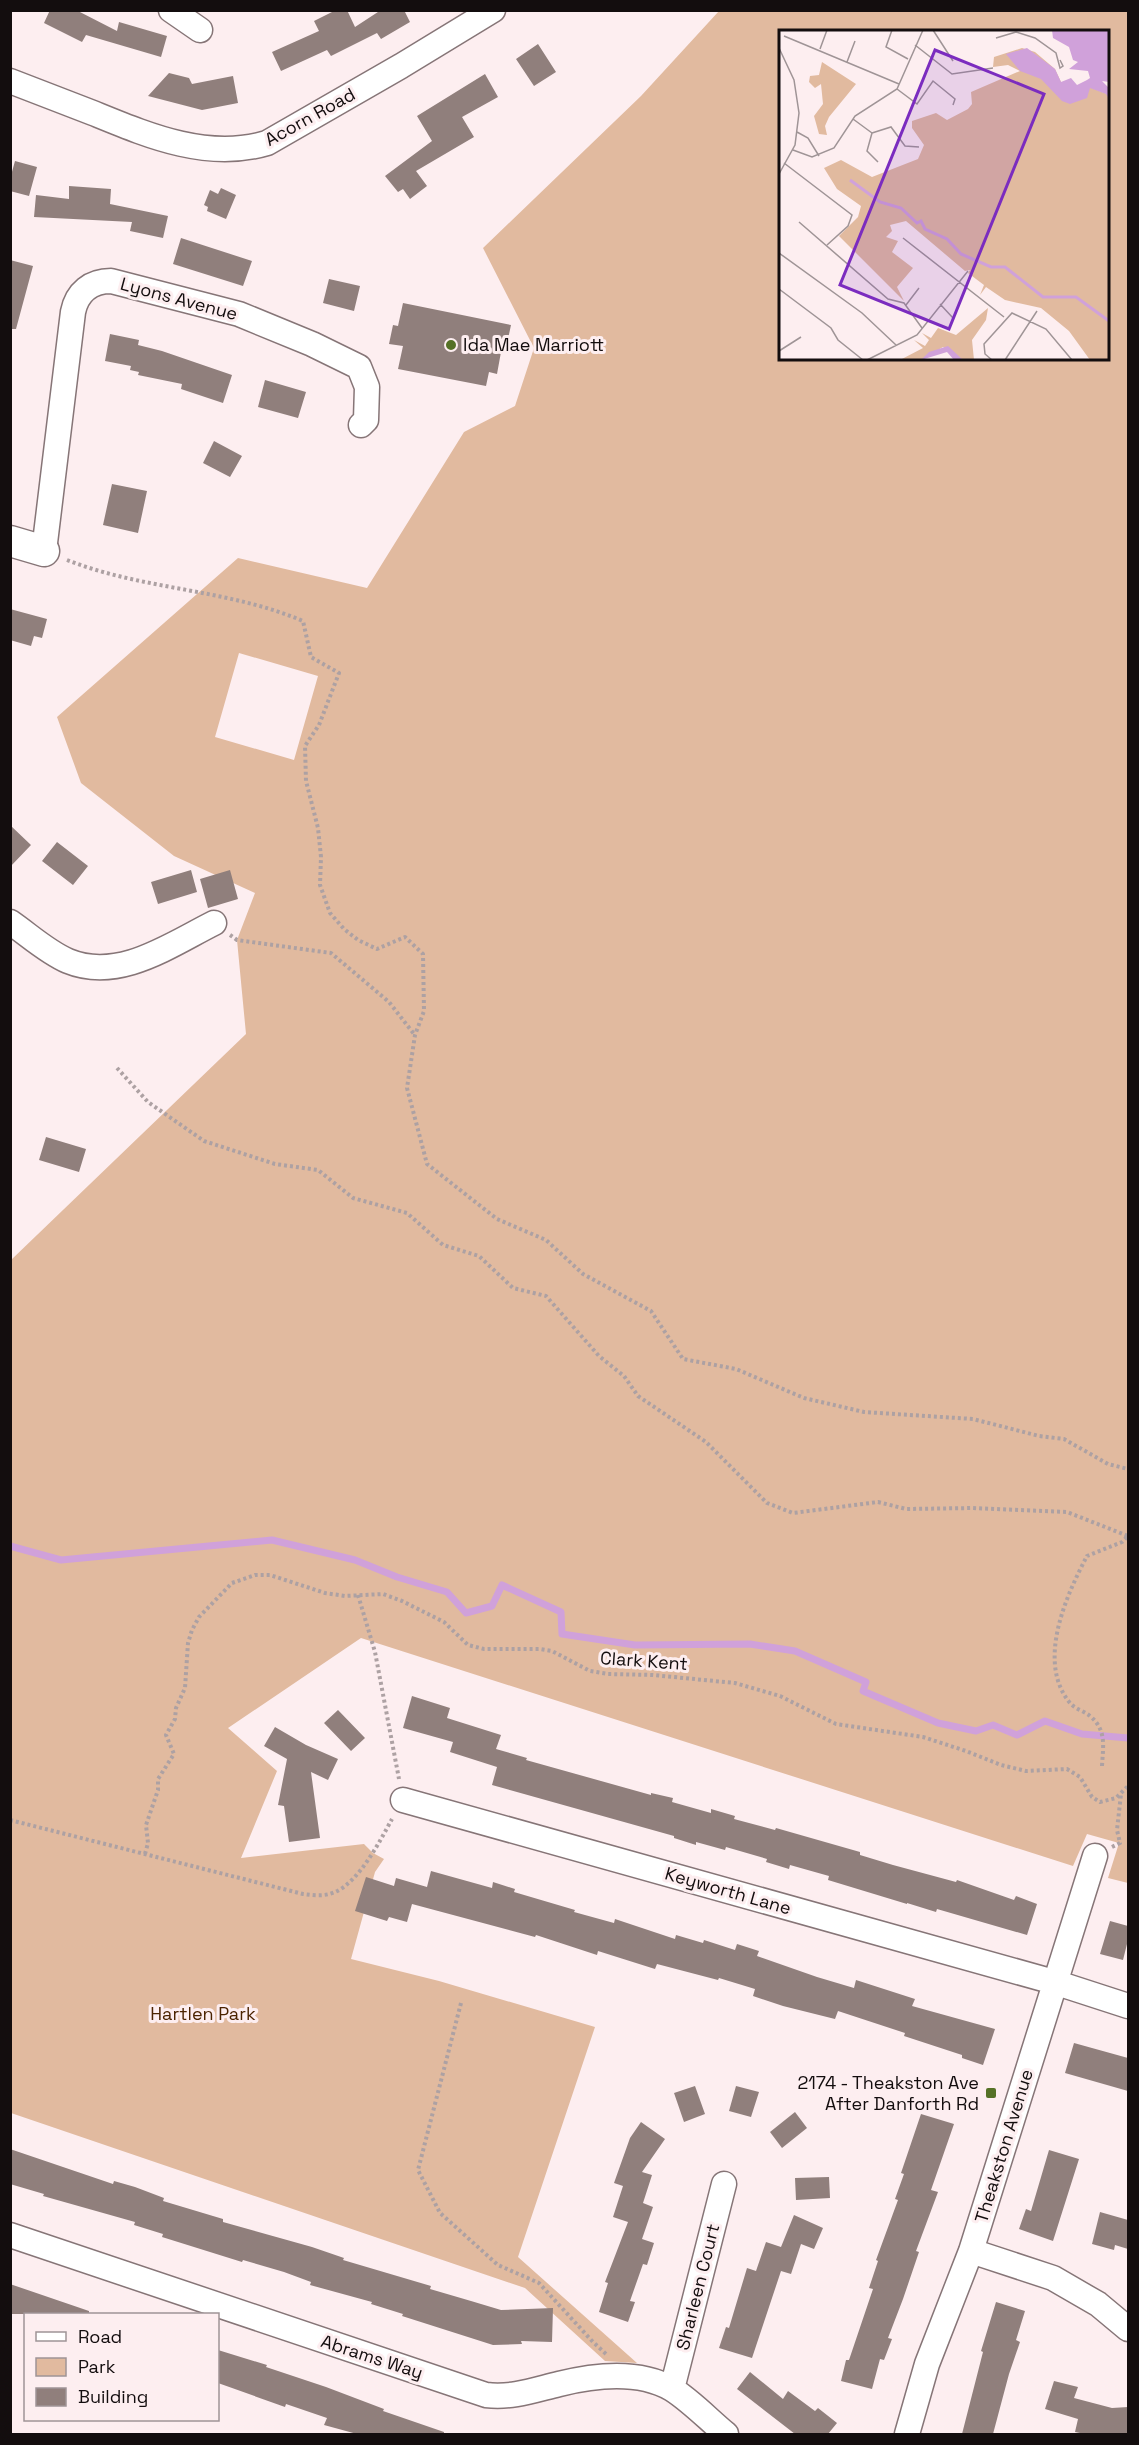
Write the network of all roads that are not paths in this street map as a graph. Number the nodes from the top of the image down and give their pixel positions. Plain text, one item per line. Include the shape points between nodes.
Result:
1 (171, 10) edge
2 (493, 10) edge
3 (200, 30) dead end
4 (10, 81) edge
5 (360, 425) dead end
6 (10, 541) edge
7 (44, 551) joint
8 (10, 922) edge
9 (214, 923) road end
10 (403, 1800) road end
11 (1095, 1856) road end
12 (1054, 1982) junction
13 (1128, 2006) edge
14 (724, 2184) dead end
15 (10, 2235) edge
16 (971, 2251) junction
17 (1128, 2329) edge
18 (672, 2389) junction
19 (726, 2434) edge
20 (907, 2434) edge

1 - 3 street
2 - 4 street, Acorn Road via 267,143 246,149 188,146 143,133
5 - 7 street, Lyons Avenue via 366,420 367,387 359,367 239,314 119,283 94,283 79,295 73,312
6 - 7 street
8 - 9 street via 69,961 109,968 146,957
10 - 12 street, Keyworth Lane
11 - 12 street, Theakston Avenue
12 - 13 street, Keyworth Lane
12 - 16 street, Theakston Avenue
14 - 18 street, Sharleen Court
15 - 18 street, Abrams Way via 486,2395 515,2396 583,2379 632,2376
16 - 17 street via 1053,2278 1098,2304
16 - 20 street, Theakston Avenue via 927,2364
18 - 19 street, Abrams Way

